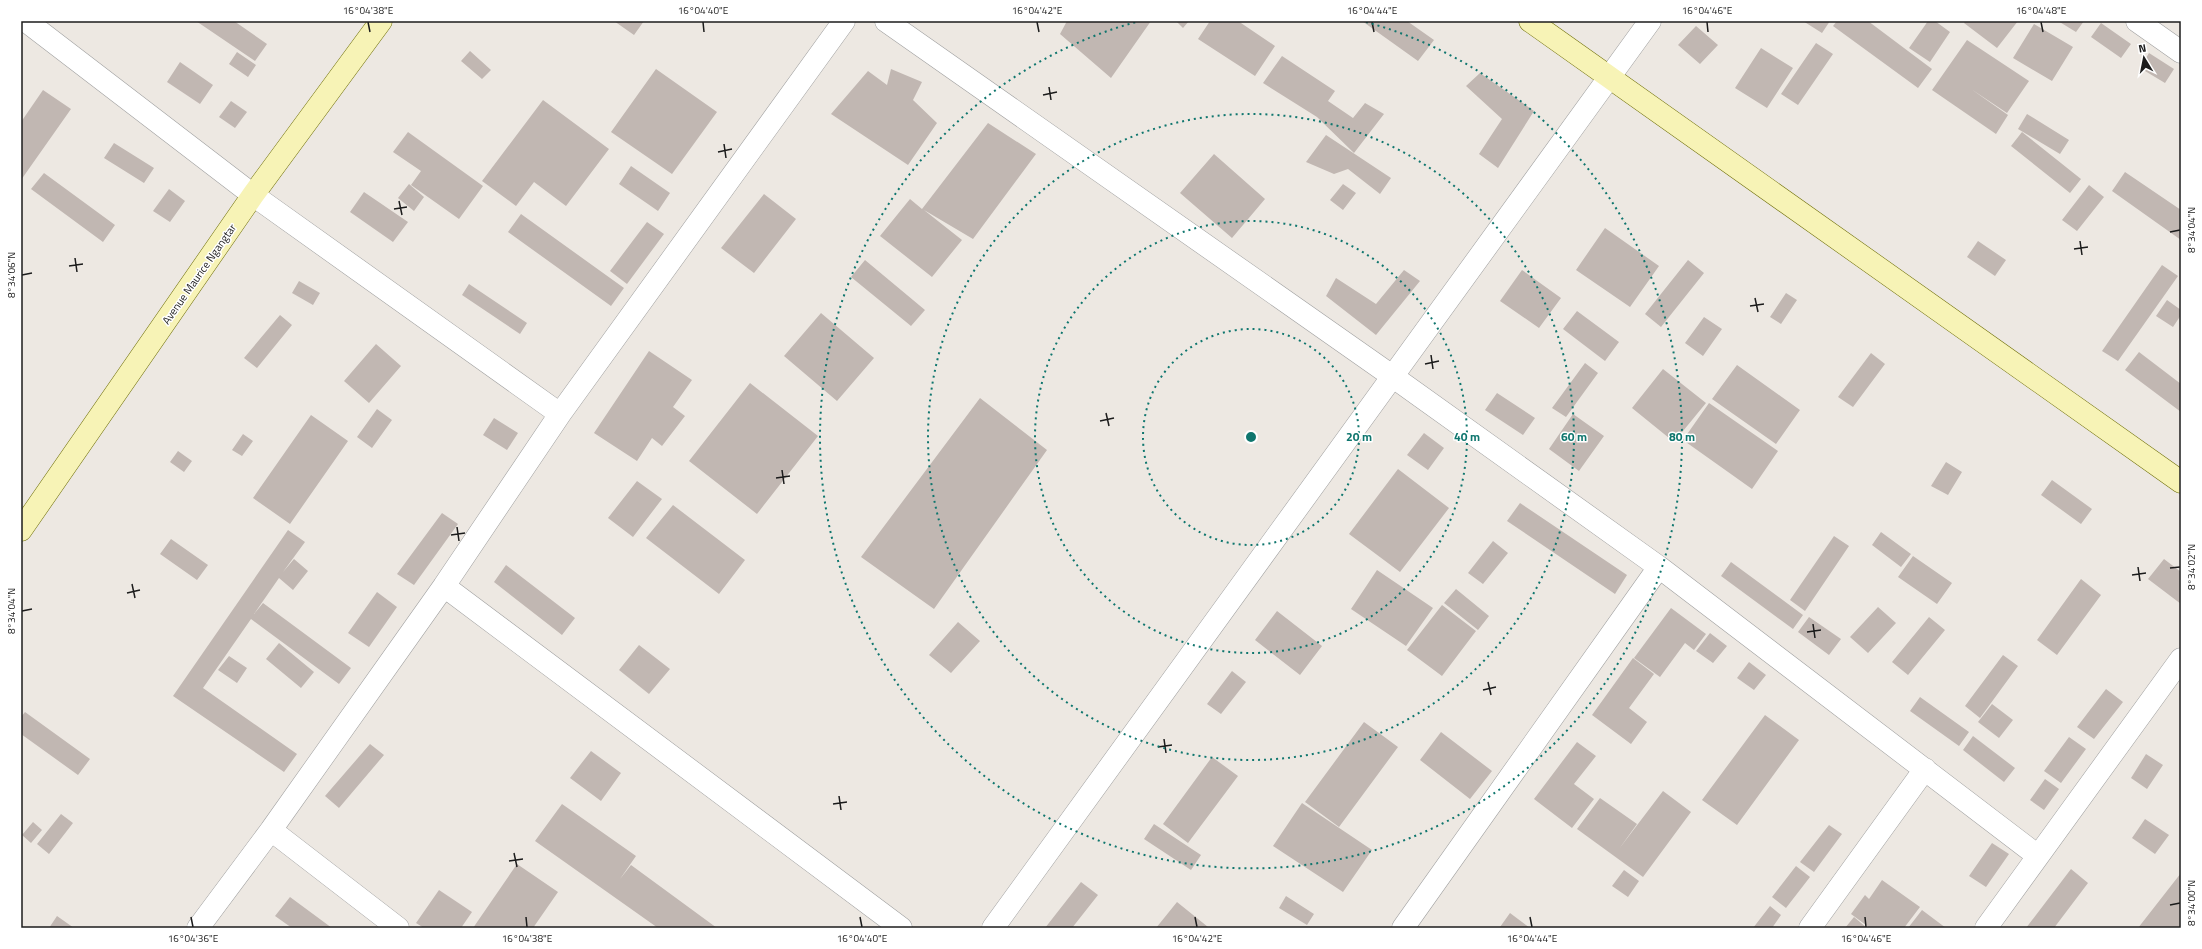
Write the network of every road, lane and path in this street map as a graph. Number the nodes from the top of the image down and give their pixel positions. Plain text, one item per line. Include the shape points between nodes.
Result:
1 (26, 21) edge
2 (381, 21) edge
3 (844, 21) edge
4 (886, 21) edge
5 (1530, 21) edge
6 (1650, 21) edge
7 (2137, 21) edge
8 (2181, 52) edge
9 (1608, 77) junction
10 (253, 195) junction
11 (1392, 376) junction
12 (560, 414) junction
13 (2181, 482) edge
14 (21, 530) edge
15 (1659, 567) junction
16 (444, 586) junction
17 (2181, 660) edge
18 (1925, 769) junction
19 (272, 830) junction
20 (2038, 856) junction
21 (198, 928) edge
22 (398, 928) edge
23 (900, 928) edge
24 (993, 928) edge
25 (1403, 928) edge
26 (1810, 928) edge
27 (1986, 928) edge

1 - 10 street
2 - 10 street, Avenue Maurice Ngangtar
3 - 12 street
4 - 11 street
5 - 9 street
6 - 9 street
7 - 8 street
9 - 11 street
9 - 13 street
10 - 12 street
10 - 14 street, Avenue Maurice Ngangtar
11 - 15 street
11 - 24 street
12 - 16 street
15 - 18 street
15 - 25 street
16 - 19 street
16 - 23 street
17 - 20 street
18 - 20 street
18 - 26 street
19 - 21 street
19 - 22 street
20 - 27 street

